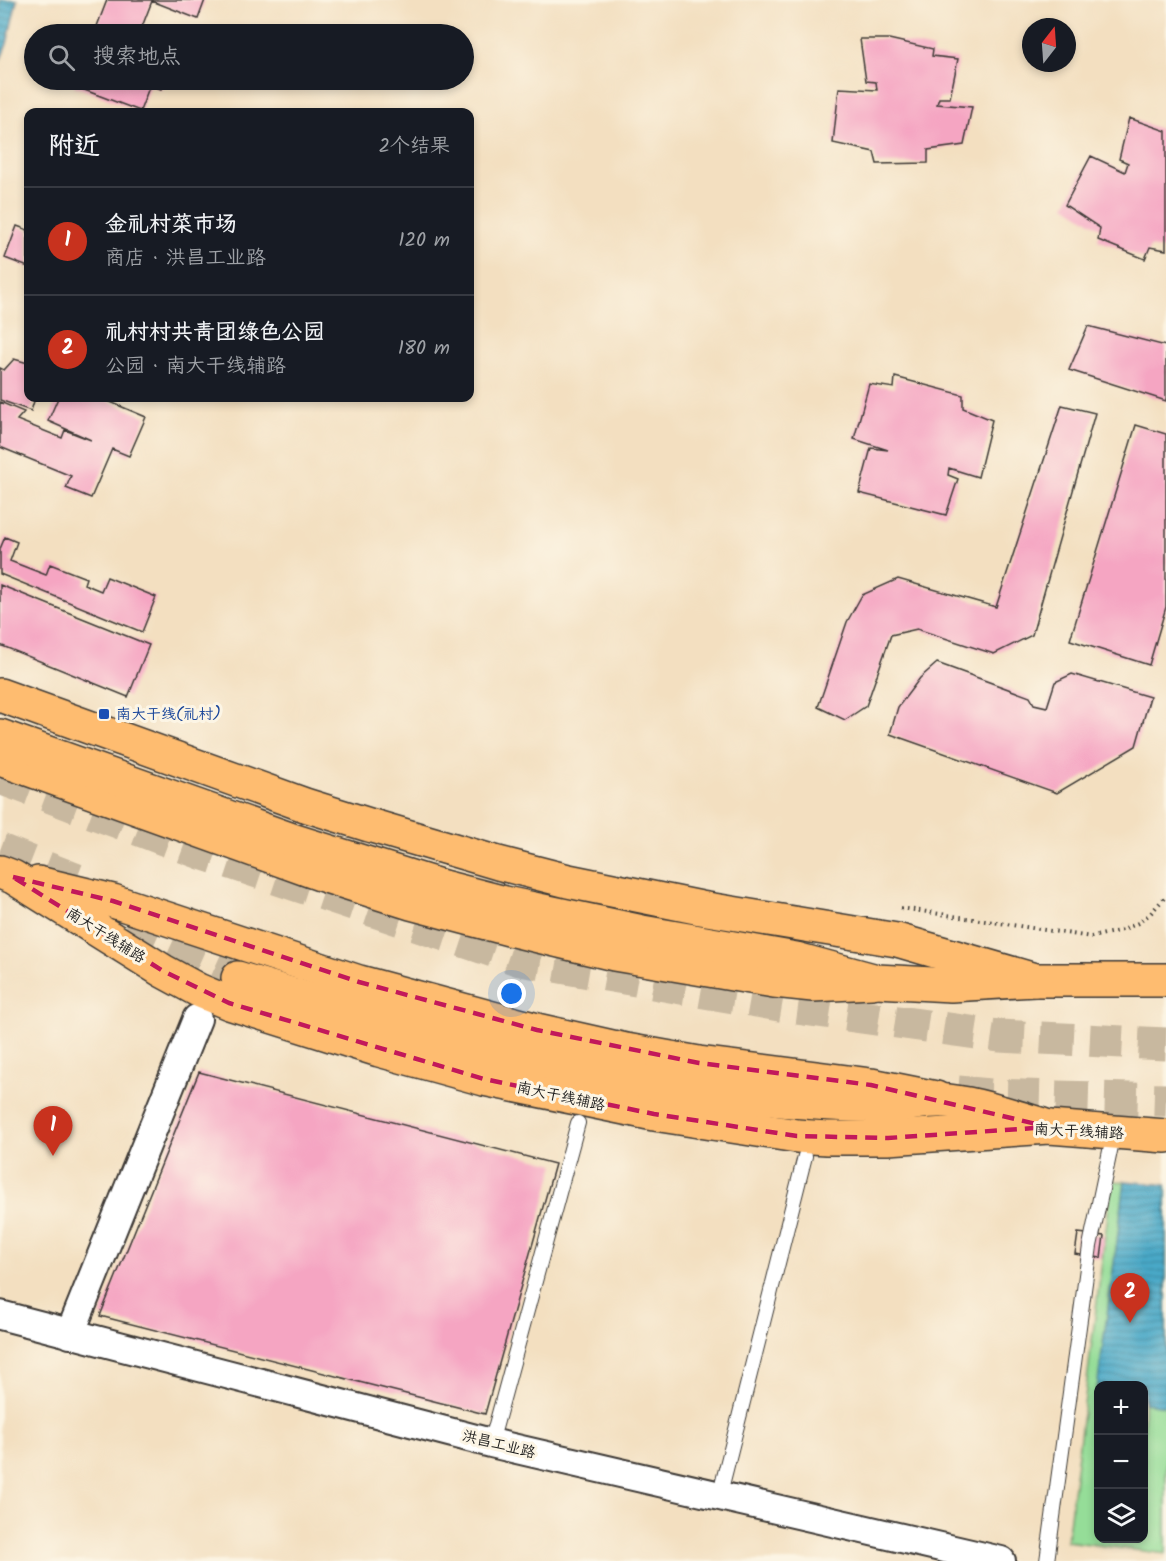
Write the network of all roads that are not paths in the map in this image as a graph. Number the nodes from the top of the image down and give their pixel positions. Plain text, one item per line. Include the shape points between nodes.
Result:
1 (0, 695) edge
2 (0, 736) edge
3 (0, 759) edge
4 (6, 875) edge
5 (237, 978) tunnel mouth
6 (1035, 980) junction
7 (1166, 980) edge
8 (877, 981) junction
9 (197, 1019) dead end
10 (946, 1101) junction
11 (578, 1123) dead end
12 (1049, 1127) junction
13 (1114, 1132) junction
14 (1166, 1136) edge
15 (805, 1156) dead end
16 (0, 1315) edge
17 (69, 1334) junction
18 (491, 1443) junction
19 (719, 1497) junction
20 (1001, 1561) edge
21 (1047, 1561) edge

1 - 6 main road via 316,808 498,863 701,908 897,940
2 - 8 main road via 295,841 442,887 573,918 796,958
3 - 8 main road via 313,872 513,930 615,954 774,981 813,985
4 - 10 main road via 113,901 359,982 537,1030 689,1062 872,1085
4 - 12 main road, 南大干线辅路 via 163,971 229,1004 484,1079 654,1114 797,1136 888,1138
5 - 10 main road via 434,1036 632,1080 832,1105
6 - 7 main road
6 - 8 main road via 951,985
9 - 17 street
10 - 12 main road via 1006,1113
11 - 18 lane
12 - 13 main road, 南大干线辅路
13 - 14 main road, 南大干线辅路
13 - 21 lane via 1090,1246
15 - 19 lane
16 - 17 street, 洪昌工业路
17 - 18 street, 洪昌工业路
18 - 19 street, 洪昌工业路
19 - 20 street, 洪昌工业路

